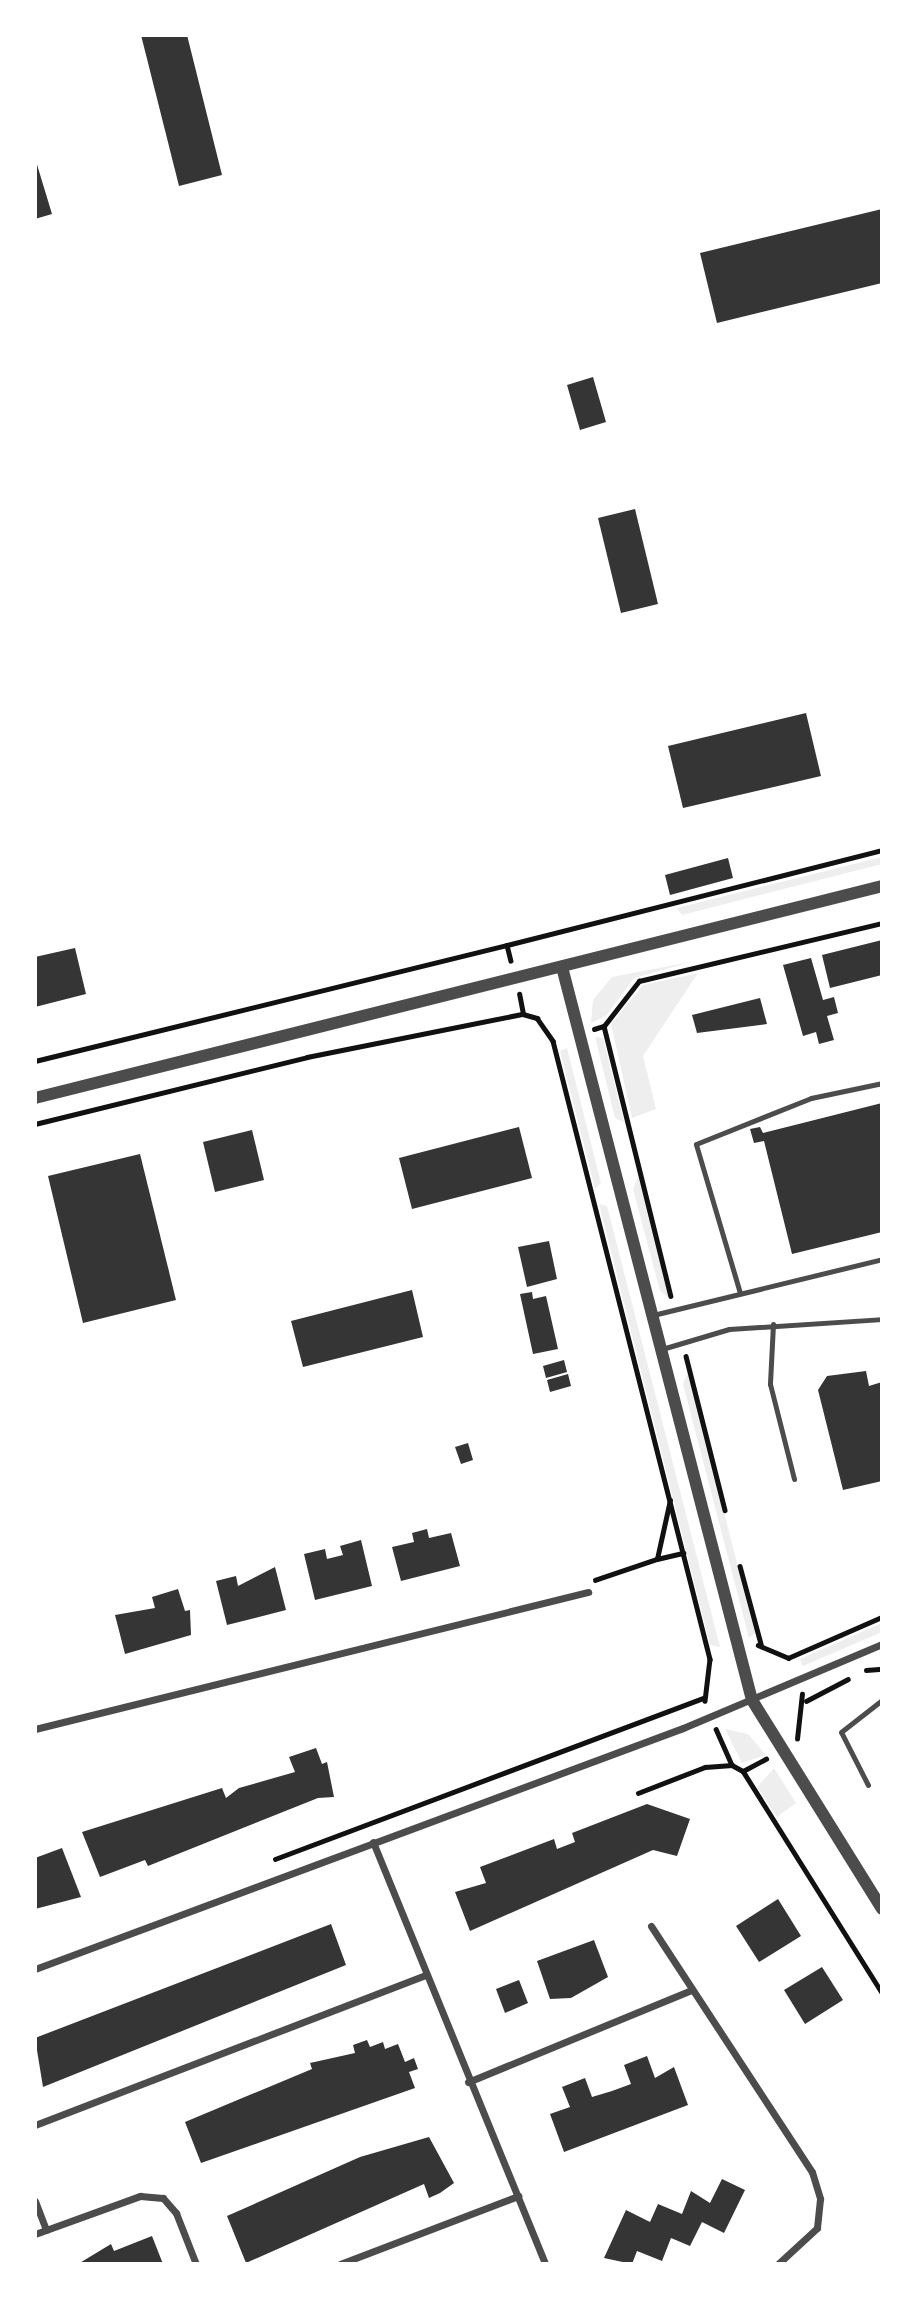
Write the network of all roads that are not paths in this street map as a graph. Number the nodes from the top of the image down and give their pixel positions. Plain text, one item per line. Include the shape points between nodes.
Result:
1 (882, 886) edge
2 (562, 967) junction
3 (882, 1083) edge
4 (35, 1098) edge
5 (882, 1259) edge
6 (740, 1293) junction
7 (650, 1315) junction
8 (882, 1319) edge
9 (773, 1324) junction
10 (659, 1350) junction
11 (794, 1479) dead end
12 (588, 1592) road end
13 (881, 1646) edge
14 (752, 1700) junction
15 (882, 1700) edge
16 (35, 1729) edge
17 (868, 1785) dead end
18 (373, 1842) junction
19 (878, 1895) edge
20 (882, 1909) edge
21 (651, 1926) dead end
22 (35, 1969) edge
23 (426, 1975) junction
24 (691, 1990) junction
25 (468, 2082) junction
26 (35, 2125) edge
27 (517, 2196) junction
28 (35, 2201) edge
29 (46, 2230) junction
30 (35, 2234) edge
31 (195, 2264) edge
32 (340, 2264) edge
33 (545, 2264) edge
34 (778, 2264) edge

1 - 2 street
2 - 4 street
2 - 7 street
3 - 6 lane via 811,1098 696,1144
5 - 6 lane
6 - 7 lane
7 - 10 street
8 - 9 lane
9 - 10 lane via 729,1329
9 - 11 lane via 770,1384
10 - 14 street
12 - 16 street
13 - 14 street
14 - 18 street
14 - 19 street
15 - 17 lane via 841,1732
18 - 22 street
18 - 23 street
19 - 20 street
21 - 24 street
23 - 25 street
23 - 26 street
24 - 25 street
24 - 34 street via 812,2172 820,2199 817,2228
25 - 27 street
27 - 32 street
27 - 33 street
28 - 29 street
29 - 30 street
29 - 31 street via 140,2196 163,2198 176,2213

